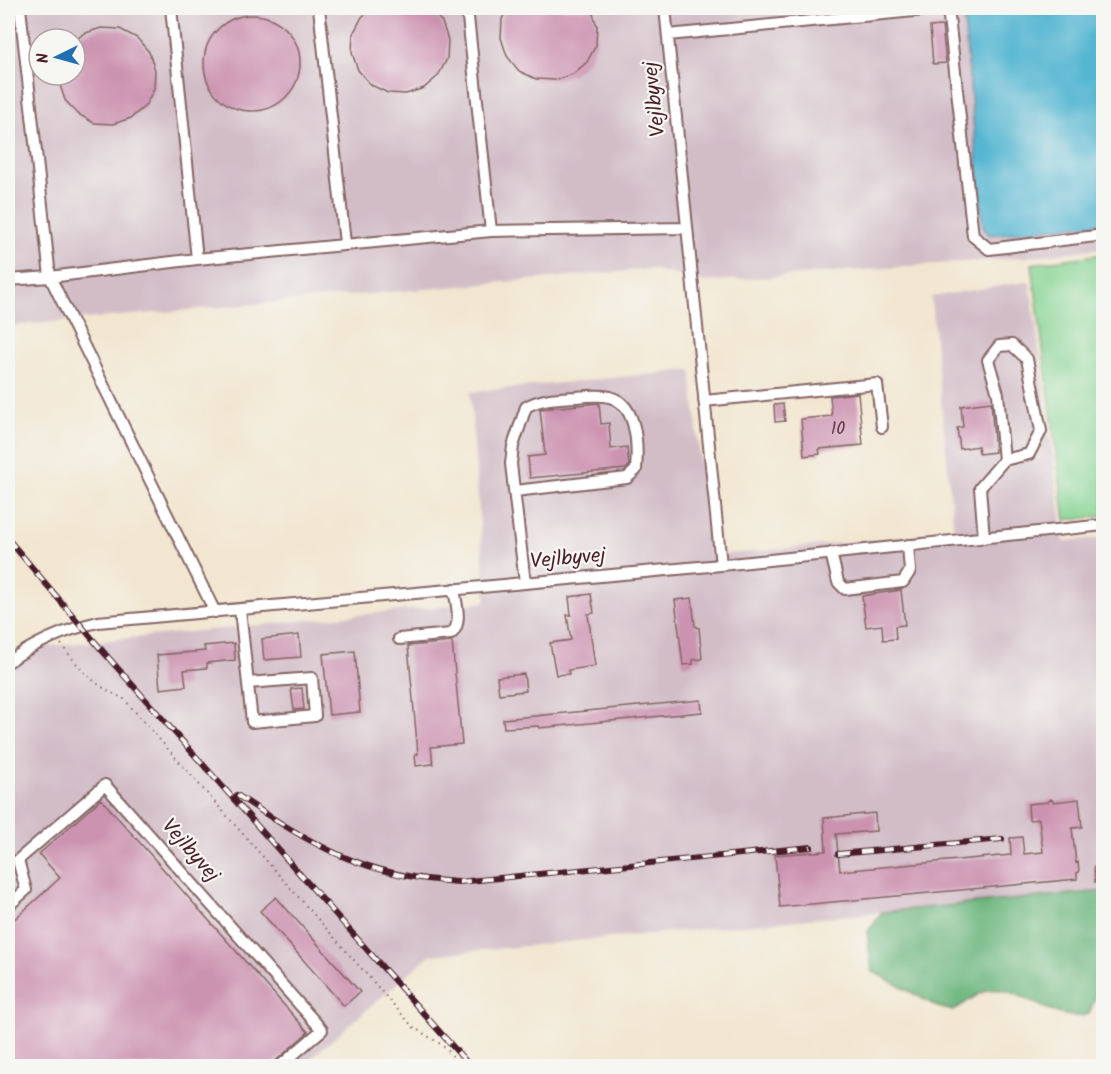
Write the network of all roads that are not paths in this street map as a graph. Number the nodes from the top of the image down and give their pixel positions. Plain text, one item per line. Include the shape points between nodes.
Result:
1 (20, 8) edge
2 (171, 8) edge
3 (319, 8) edge
4 (467, 8) edge
5 (665, 8) edge
6 (946, 8) edge
7 (668, 34) junction
8 (687, 228) junction
9 (491, 231) junction
10 (1104, 235) edge
11 (345, 243) junction
12 (197, 259) junction
13 (50, 277) junction
14 (8, 280) edge
15 (704, 401) junction
16 (882, 427) dead end
17 (1004, 460) junction
18 (514, 492) junction
19 (1104, 525) edge
20 (984, 538) junction
21 (908, 545) junction
22 (831, 553) junction
23 (721, 565) junction
24 (525, 583) junction
25 (454, 589) junction
26 (240, 609) junction
27 (215, 612) junction
28 (399, 639) dead end
29 (8, 662) edge
30 (248, 683) junction
31 (8, 906) edge
32 (280, 1066) edge

1 - 13 street
2 - 12 street
3 - 11 street
4 - 9 street
5 - 7 street, Vejlbyvej
6 - 7 street
6 - 10 street via 973,236 989,249
7 - 8 street, Vejlbyvej
8 - 9 street
8 - 15 street, Vejlbyvej
9 - 11 street
11 - 12 street
12 - 13 street
13 - 14 street
13 - 27 street
15 - 16 street via 877,384
15 - 23 street, Vejlbyvej
17 - 17 street via 998,394 988,360 999,346 1012,345 1027,359 1041,431 1029,454
17 - 20 street via 980,488
18 - 18 street via 513,446 526,407 537,401 607,395 623,406 632,420 638,444 636,470 627,478
18 - 24 street
19 - 20 street, Vejlbyvej
20 - 21 street, Vejlbyvej
21 - 22 street, Vejlbyvej
21 - 22 street via 910,571 903,582 845,589 838,582
22 - 23 street, Vejlbyvej
23 - 24 street, Vejlbyvej
24 - 25 street, Vejlbyvej
25 - 26 street, Vejlbyvej
25 - 28 street via 456,630 451,634
26 - 27 street, Vejlbyvej
26 - 30 street
27 - 29 street, Vejlbyvej via 98,622 55,634
30 - 30 street via 252,722 315,716 312,678
31 - 32 street, Vejlbyvej via 26,890 18,860 105,785 322,1030

